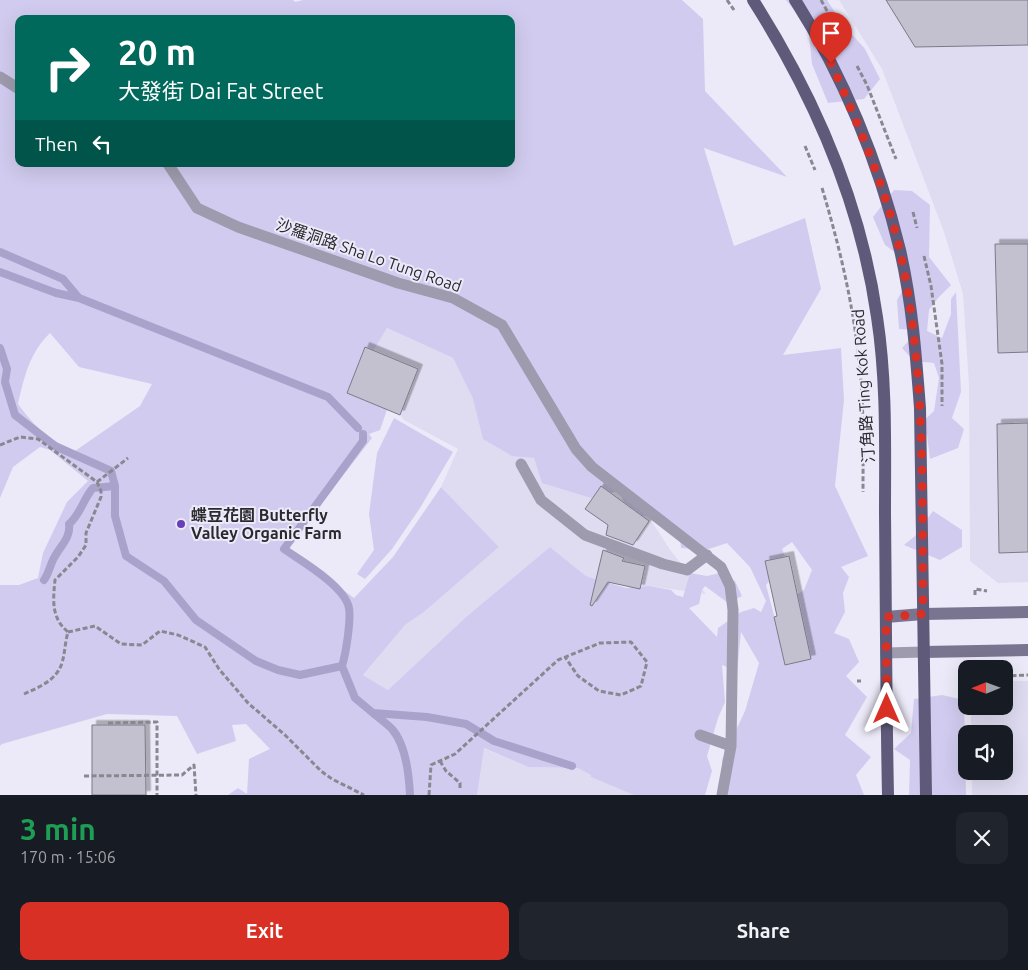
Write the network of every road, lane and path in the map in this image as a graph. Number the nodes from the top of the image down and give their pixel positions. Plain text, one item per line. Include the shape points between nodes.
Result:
1 (727, 0) edge
2 (754, 0) edge
3 (795, 0) edge
4 (738, 18) dead end
5 (0, 77) edge
6 (15, 86) edge
7 (804, 142) dead end
8 (170, 167) edge
9 (817, 174) dead end
10 (820, 182) dead end
11 (0, 445) edge
12 (128, 458) dead end
13 (521, 464) dead end
14 (98, 483) junction
15 (863, 495) dead end
16 (707, 555) junction
17 (1028, 612) edge
18 (923, 614) junction
19 (886, 617) junction
20 (68, 632) junction
21 (1028, 650) edge
22 (924, 652) junction
23 (886, 653) junction
24 (565, 657) junction
25 (1028, 675) edge
26 (1013, 676) edge
27 (24, 694) dead end
28 (108, 722) dead end
29 (700, 735) dead end
30 (731, 746) junction
31 (440, 760) junction
32 (84, 776) dead end
33 (156, 776) junction
34 (460, 789) dead end
35 (157, 795) edge
36 (196, 795) edge
37 (364, 795) edge
38 (429, 795) edge
39 (722, 795) edge
40 (888, 795) edge
41 (926, 795) edge

1 - 4 path
2 - 19 main road, 汀角路 Ting Kok Road via 779,40 820,125 849,200 870,278 877,317 885,416
3 - 18 main road via 831,63 855,115 872,158 900,250 916,349 920,408
5 - 6 lane
7 - 9 path
8 - 16 lane, 沙羅洞路 Sha Lo Tung Road via 196,208 238,227 398,283 453,298 502,325 576,449 592,467
10 - 15 path via 839,243 852,305 860,371
11 - 14 path via 20,437 38,440
12 - 14 path
13 - 16 lane via 541,500 585,535 687,570
14 - 20 path via 101,497 86,533 86,545 55,580 53,605 60,625
16 - 30 lane, 沙羅洞路 Sha Lo Tung Road via 721,567 730,586 733,610
17 - 18 street
18 - 19 street
18 - 22 main road
19 - 23 main road, 汀角路 Ting Kok Road
20 - 27 path via 62,664 48,683
20 - 37 path via 95,626 121,644 142,645 160,631 205,647 219,670 248,704 321,771
21 - 22 street
22 - 23 lane
22 - 41 main road
23 - 40 main road, 汀角路 Ting Kok Road
24 - 24 path via 600,643 631,642 647,662 641,686 621,695 599,691 578,676
24 - 31 path via 455,754
25 - 26 path
28 - 33 path via 157,722
29 - 30 lane
30 - 39 lane, 沙羅洞路 Sha Lo Tung Road
31 - 34 path via 446,771 460,783
31 - 38 path via 431,765
32 - 33 path
33 - 35 path
33 - 36 path via 182,775 194,765

